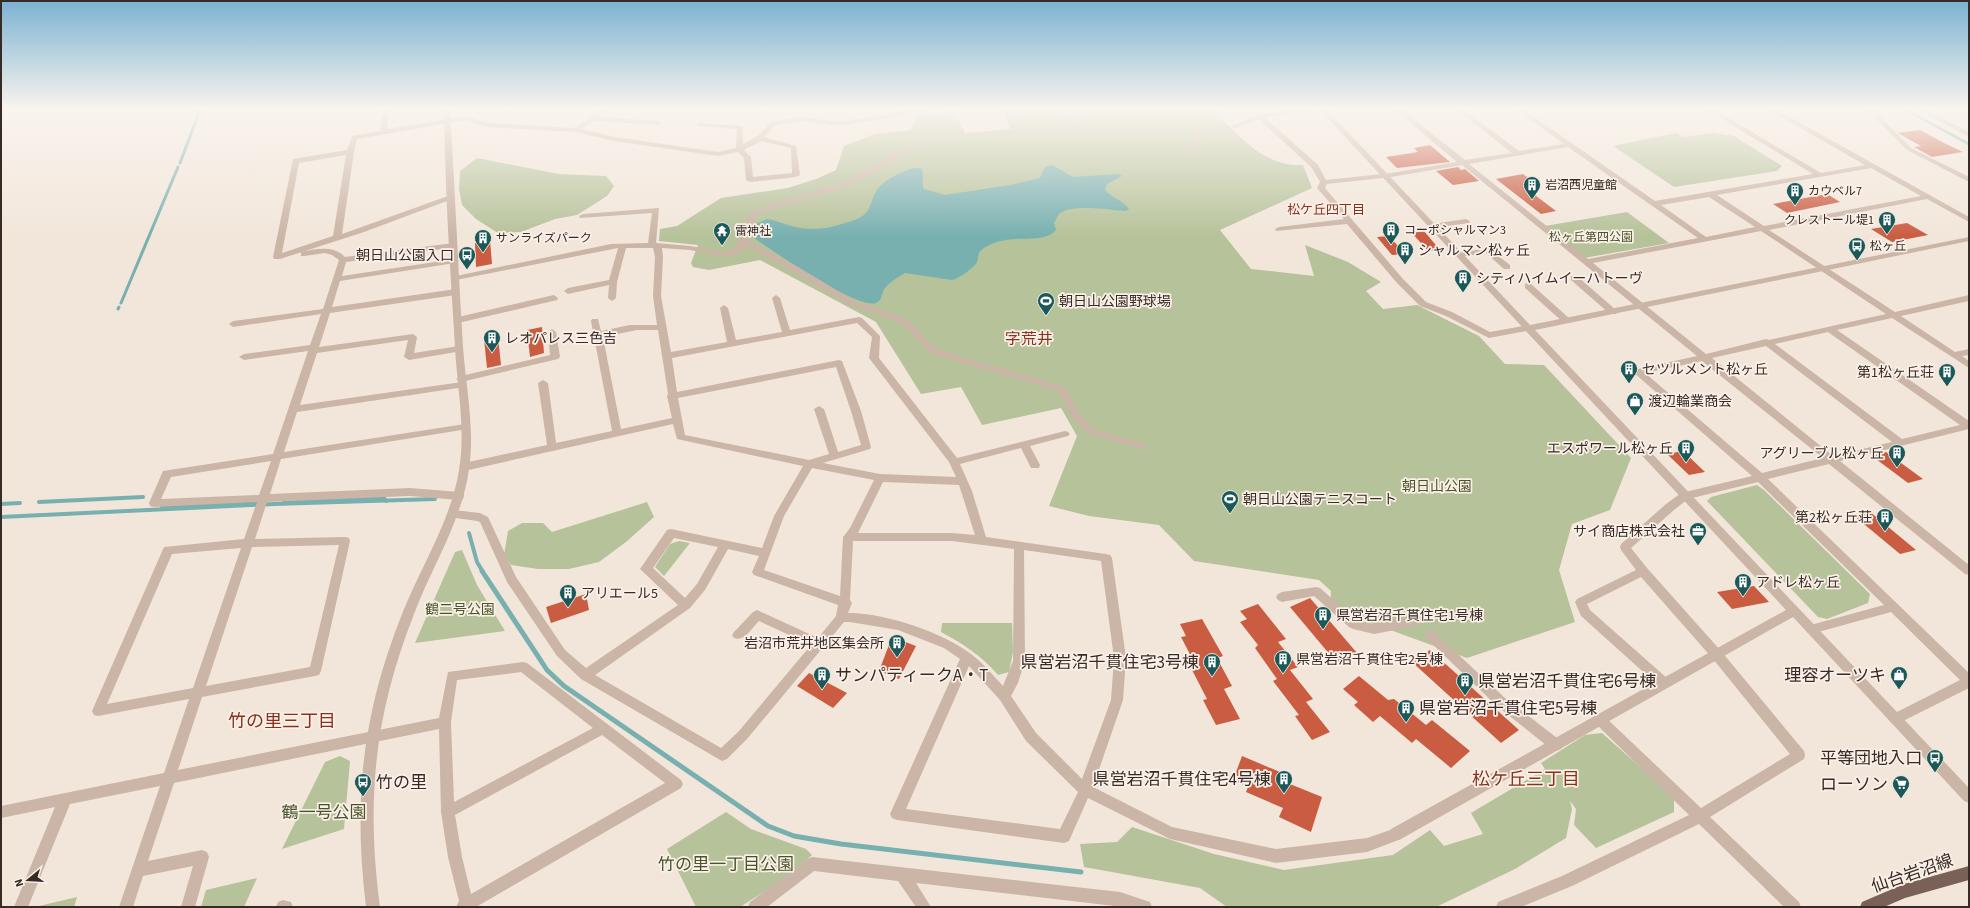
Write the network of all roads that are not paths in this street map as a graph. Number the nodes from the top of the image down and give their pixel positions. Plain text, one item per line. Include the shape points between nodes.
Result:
1 (348, 152) edge
2 (350, 152) edge
3 (449, 152) edge
4 (706, 152) edge
5 (725, 152) edge
6 (742, 152) edge
7 (794, 152) edge
8 (903, 152) edge
9 (1299, 152) edge
10 (1363, 152) edge
11 (1451, 152) edge
12 (1527, 152) edge
13 (1580, 152) edge
14 (1782, 152) edge
15 (1848, 152) edge
16 (1916, 152) edge
17 (1518, 154) joint
18 (1464, 163) junction
19 (1872, 166) junction
20 (1818, 174) junction
21 (1385, 175) junction
22 (1969, 180) edge
23 (1324, 182) junction
24 (1710, 194) junction
25 (1928, 197) junction
26 (451, 198) junction
27 (1654, 204) junction
28 (584, 216) dead end
29 (1969, 220) edge
30 (1350, 221) junction
31 (1466, 221) dead end
32 (1432, 226) junction
33 (1762, 228) junction
34 (1279, 229) dead end
35 (337, 238) junction
36 (1704, 239) junction
37 (1969, 239) edge
38 (743, 241) junction
39 (454, 245) junction
40 (623, 245) junction
41 (654, 245) junction
42 (304, 254) dead end
43 (1459, 255) junction
44 (343, 260) junction
45 (455, 261) junction
46 (1586, 262) junction
47 (1507, 267) dead end
48 (1823, 269) junction
49 (337, 278) junction
50 (456, 278) junction
51 (1574, 278) dead end
52 (613, 282) junction
53 (1528, 286) dead end
54 (568, 290) dead end
55 (456, 292) junction
56 (554, 298) dead end
57 (612, 298) dead end
58 (776, 298) dead end
59 (1969, 298) edge
60 (1640, 307) junction
61 (724, 308) dead end
62 (326, 311) junction
63 (1613, 312) junction
64 (1893, 315) junction
65 (458, 320) junction
66 (596, 321) dead end
67 (1567, 321) junction
68 (233, 324) dead end
69 (661, 328) junction
70 (1529, 328) junction
71 (1829, 329) junction
72 (552, 332) dead end
73 (787, 334) junction
74 (599, 335) junction
75 (1766, 342) junction
76 (732, 344) junction
77 (313, 349) junction
78 (459, 349) junction
79 (1969, 352) edge
80 (666, 356) junction
81 (1702, 356) junction
82 (1954, 356) junction
83 (244, 357) dead end
84 (1969, 365) edge
85 (462, 382) junction
86 (543, 383) dead end
87 (672, 396) junction
88 (819, 409) dead end
89 (294, 410) junction
90 (676, 420) junction
91 (1969, 426) edge
92 (465, 427) junction
93 (617, 432) junction
94 (1065, 434) dead end
95 (1899, 442) junction
96 (1024, 444) junction
97 (1142, 446) dead end
98 (552, 448) junction
99 (834, 455) junction
100 (278, 456) junction
101 (1830, 460) junction
102 (954, 462) junction
103 (810, 463) junction
104 (1035, 465) dead end
105 (464, 467) junction
106 (1759, 476) junction
107 (880, 478) junction
108 (963, 482) junction
109 (459, 496) junction
110 (1685, 496) junction
111 (263, 503) junction
112 (453, 514) junction
113 (848, 537) junction
114 (982, 540) junction
115 (249, 543) junction
116 (725, 544) junction
117 (1019, 546) junction
118 (765, 554) junction
119 (1643, 571) junction
120 (1969, 571) edge
121 (1282, 597) dead end
122 (846, 603) junction
123 (686, 605) junction
124 (1892, 607) junction
125 (1794, 611) junction
126 (841, 618) junction
127 (1416, 621) dead end
128 (1811, 629) junction
129 (738, 635) dead end
130 (1430, 635) dead end
131 (820, 644) junction
132 (1716, 655) junction
133 (967, 657) junction
134 (585, 675) junction
135 (1969, 682) edge
136 (1664, 683) junction
137 (198, 692) junction
138 (1004, 696) junction
139 (1599, 719) junction
140 (1895, 719) junction
141 (445, 722) junction
142 (602, 729) junction
143 (372, 738) junction
144 (1556, 745) junction
145 (170, 778) junction
146 (1085, 790) junction
147 (1969, 797) edge
148 (65, 799) junction
149 (1, 812) edge
150 (448, 812) junction
151 (1699, 817) junction
152 (138, 870) junction
153 (902, 873) junction
154 (1969, 873) edge
155 (465, 906) edge
156 (760, 906) edge
157 (21, 907) edge
158 (126, 907) edge
159 (188, 907) edge
160 (373, 907) edge
161 (924, 907) edge
162 (1145, 907) edge
163 (1503, 907) edge
164 (1794, 907) edge
165 (1867, 907) edge

1 - 35 street via 296,161 277,257
2 - 35 street
3 - 26 street
4 - 5 street
6 - 7 street via 747,157 750,180 796,175
8 - 38 street via 827,191 754,213
9 - 23 street via 1315,167
10 - 21 street
11 - 18 street
12 - 17 street
13 - 27 street
14 - 20 street
15 - 19 street
16 - 22 street
17 - 18 street
18 - 21 street
18 - 46 street
19 - 20 street
19 - 25 street
20 - 24 street
21 - 23 street
21 - 32 street
23 - 30 street via 1321,188
24 - 27 street
24 - 33 street
25 - 29 street
25 - 33 street
26 - 35 street
26 - 39 street
27 - 36 street
28 - 41 street via 656,210
30 - 34 street
30 - 70 street via 1400,281 1423,304 1449,314 1489,335
31 - 32 street
32 - 43 street
33 - 36 street
33 - 48 street
36 - 46 street
37 - 48 street
38 - 41 street via 738,251 727,255
38 - 97 street via 850,302 908,324 936,352 1062,389 1077,418 1091,431
39 - 44 street
39 - 45 street
40 - 41 street
40 - 50 street via 592,249
40 - 52 street
41 - 69 street via 659,256 657,296
42 - 44 street via 328,250 336,252
43 - 47 street via 1488,250
43 - 70 street
44 - 49 street
45 - 49 street
45 - 50 street
46 - 60 street
48 - 60 street
48 - 64 street
49 - 62 street
50 - 55 street
51 - 63 street
52 - 54 street
52 - 57 street
53 - 67 street
55 - 62 street
55 - 65 street
56 - 65 street
58 - 73 street
59 - 64 street
60 - 63 street
60 - 81 street
61 - 76 street
62 - 68 street
62 - 77 street
63 - 67 street
64 - 71 street
64 - 82 street
65 - 78 street
66 - 74 street
67 - 70 street
69 - 74 street via 628,327
69 - 80 street
70 - 110 street
71 - 75 street
71 - 91 street
72 - 85 street via 555,357
73 - 76 street
73 - 102 street via 859,320 876,336 874,358
74 - 93 street
75 - 81 street
75 - 95 street
76 - 80 street
77 - 78 street via 413,336 409,357
77 - 83 street
77 - 89 street
78 - 85 street
79 - 82 street
80 - 87 street
81 - 101 street
81 - 106 street via 1638,372
82 - 84 street
85 - 89 street
85 - 92 street
86 - 98 street
87 - 90 street
87 - 99 street via 839,363 866,447
88 - 99 street
89 - 100 street
90 - 93 street
90 - 103 street via 680,437
91 - 95 street
92 - 100 street
92 - 105 street
93 - 98 street
94 - 96 street
95 - 101 street
96 - 102 street
96 - 104 street
98 - 105 street
99 - 103 street
100 - 111 street
100 - 111 street via 167,474 154,503
101 - 106 street
101 - 120 street
102 - 108 street
103 - 107 street
103 - 118 street via 779,516
105 - 109 street
106 - 110 street
106 - 124 street
107 - 108 street
107 - 113 street via 854,531
108 - 114 street
109 - 111 street via 410,492 341,494
109 - 112 street
110 - 119 street via 1625,547
110 - 125 street
111 - 115 street
112 - 134 street via 480,517 484,520 511,579 561,653
112 - 143 street via 418,589 387,670
113 - 114 street via 952,537
113 - 122 street
114 - 117 street
115 - 137 street
115 - 137 street via 345,541 315,671
115 - 137 street via 168,550 98,711
116 - 118 street
116 - 123 street via 700,587
116 - 123 street via 671,533 646,569
117 - 138 street via 1019,661 1012,683
117 - 146 street via 1106,558 1120,658 1117,700
118 - 122 street via 758,572
119 - 132 street
119 - 136 street via 1582,602 1585,613
121 - 127 street via 1316,591 1353,624 1374,629
122 - 126 street
123 - 134 street
124 - 128 street
124 - 135 street
125 - 128 street
125 - 132 street
126 - 131 street
126 - 133 street via 850,617 899,625 941,642
128 - 140 street
129 - 131 street via 757,615
130 - 144 street via 1501,702
131 - 134 street via 743,735 722,755
132 - 136 street
132 - 151 street via 1799,755
133 - 138 street
133 - 146 street via 897,814 1064,836
135 - 140 street
136 - 139 street
137 - 145 street
138 - 146 street via 1031,737
139 - 144 street
139 - 151 street
140 - 147 street
141 - 142 street via 452,676 523,667
141 - 143 street
141 - 150 street
142 - 150 street
142 - 155 street via 676,784
143 - 145 street
143 - 160 street via 366,833
144 - 146 street via 1396,834 1367,845 1276,856 1170,833
145 - 148 street
145 - 152 street
148 - 149 street
148 - 157 street
150 - 155 street
151 - 163 street via 1566,881
151 - 164 street
152 - 158 street
152 - 159 street via 202,857
153 - 156 street via 812,864
153 - 161 street
153 - 162 street via 1120,899
154 - 165 main road, 仙台岩沼線 via 1904,891

